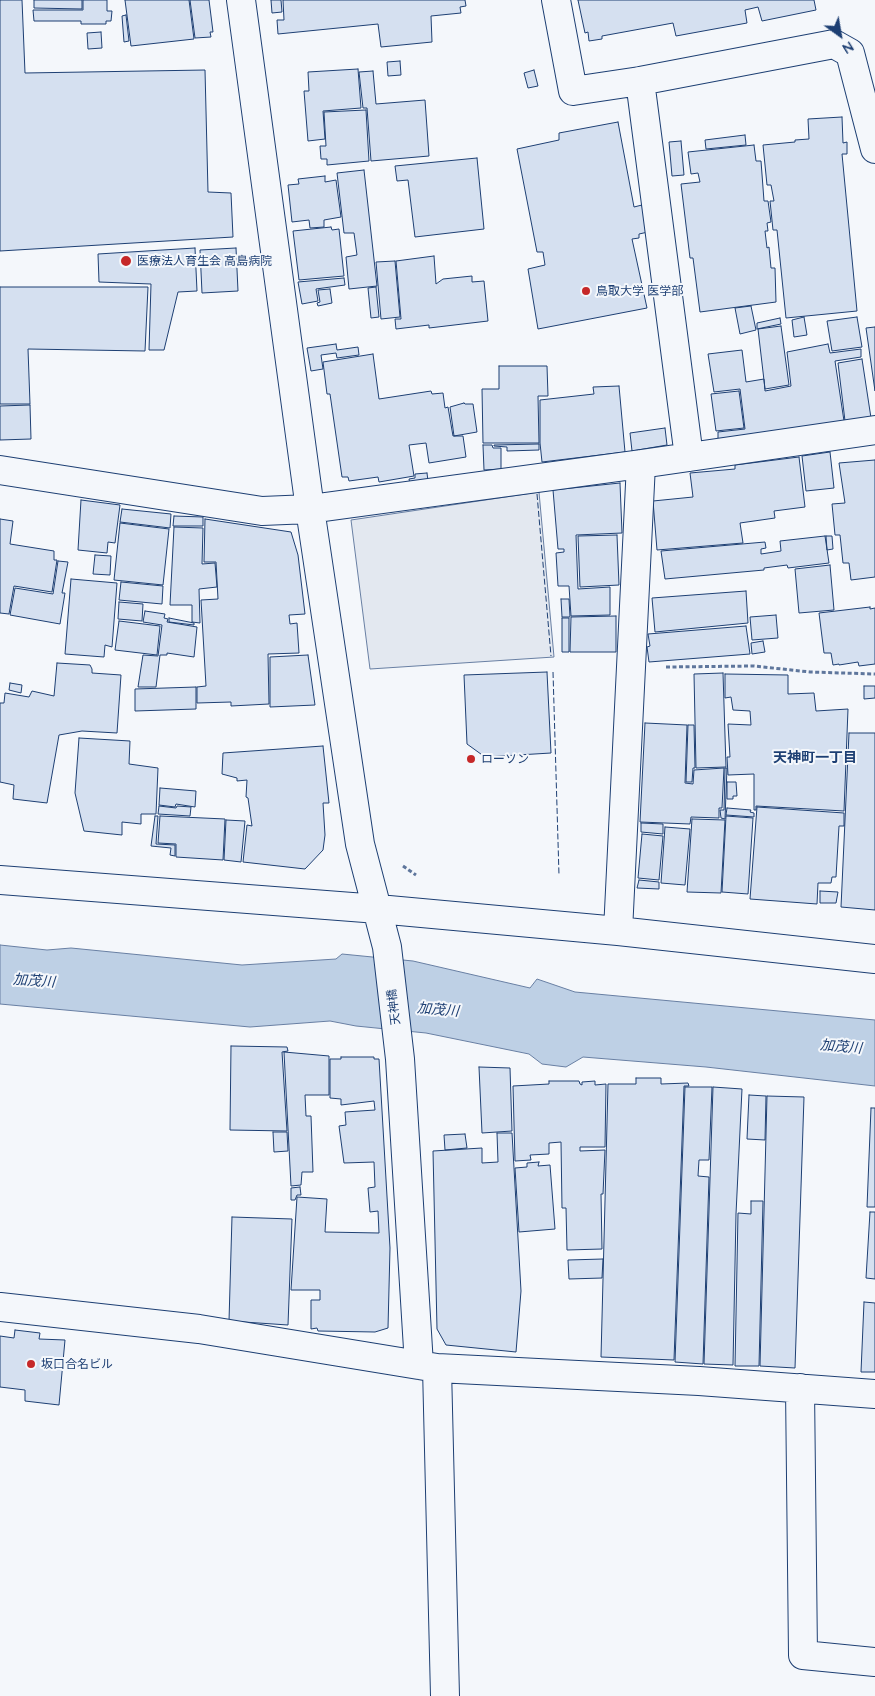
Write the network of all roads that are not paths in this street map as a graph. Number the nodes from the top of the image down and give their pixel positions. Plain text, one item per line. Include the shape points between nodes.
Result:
1 (241, 0) edge
2 (556, 0) edge
3 (640, 81) junction
4 (875, 149) edge
5 (875, 430) edge
6 (688, 457) junction
7 (641, 464) junction
8 (0, 470) edge
9 (310, 509) junction
10 (0, 880) edge
11 (378, 909) junction
12 (618, 931) junction
13 (875, 959) edge
14 (0, 1307) edge
15 (428, 1366) junction
16 (800, 1388) junction
17 (875, 1394) edge
18 (875, 1662) edge
19 (445, 1696) edge

1 - 9 street, 天神橋
2 - 3 street via 573,91
3 - 4 street via 834,44 850,53
3 - 6 street
5 - 6 street
6 - 7 street
7 - 9 street
7 - 12 street
8 - 9 street via 262,512
9 - 11 street, 天神橋 via 360,844
10 - 11 street
11 - 12 street
11 - 15 street, 天神橋 via 388,956 400,1059
12 - 13 street
14 - 15 street via 199,1329
15 - 16 street
15 - 19 street, 天神橋
16 - 17 street
16 - 18 street via 803,1655

